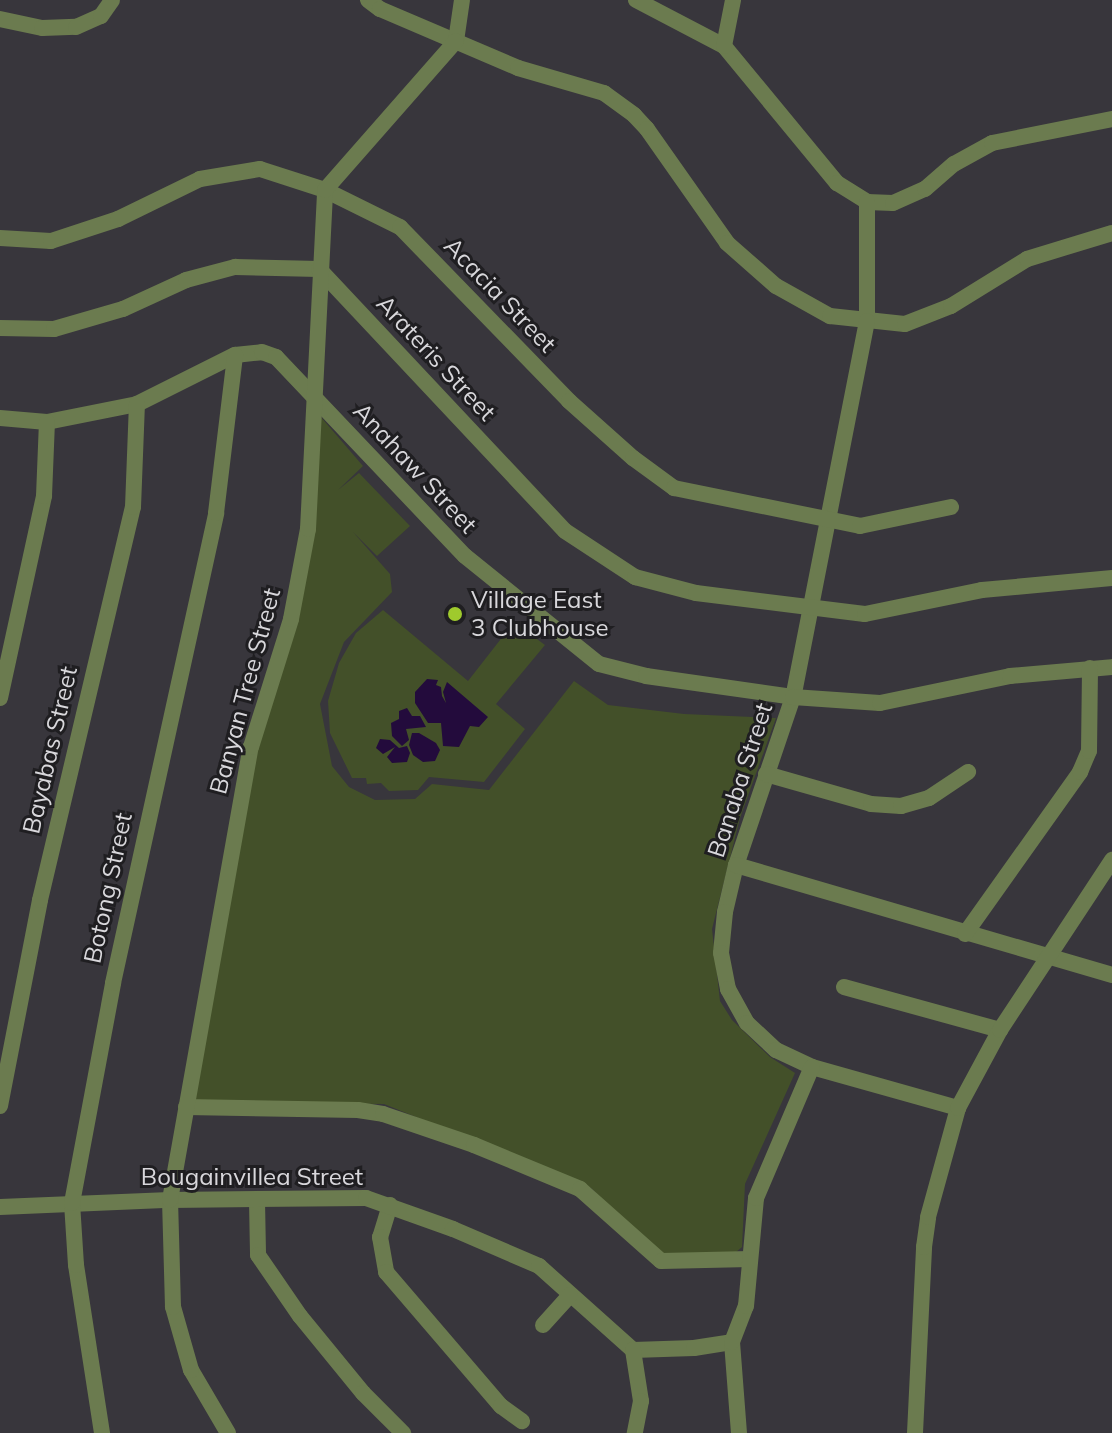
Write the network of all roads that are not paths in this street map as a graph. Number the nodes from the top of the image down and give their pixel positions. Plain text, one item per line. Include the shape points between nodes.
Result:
1 (112, 0) edge
2 (368, 0) edge
3 (462, 0) edge
4 (636, 0) edge
5 (733, 0) edge
6 (0, 19) edge
7 (456, 41) junction
8 (724, 46) junction
9 (1112, 119) edge
10 (325, 190) junction
11 (867, 202) junction
12 (1112, 233) edge
13 (0, 238) edge
14 (319, 269) junction
15 (867, 321) junction
16 (0, 328) edge
17 (235, 355) junction
18 (315, 397) junction
19 (137, 404) junction
20 (0, 418) edge
21 (47, 422) junction
22 (951, 507) dead end
23 (825, 521) junction
24 (1112, 578) edge
25 (809, 608) junction
26 (1112, 667) edge
27 (1090, 668) junction
28 (793, 697) junction
29 (0, 698) edge
30 (968, 772) dead end
31 (766, 774) junction
32 (1112, 860) edge
33 (736, 865) junction
34 (965, 934) junction
35 (1050, 956) junction
36 (1112, 975) edge
37 (844, 987) dead end
38 (1000, 1030) junction
39 (812, 1067) junction
40 (0, 1106) edge
41 (186, 1107) junction
42 (958, 1108) junction
43 (170, 1200) junction
44 (257, 1201) junction
45 (72, 1203) junction
46 (390, 1205) junction
47 (0, 1207) edge
48 (750, 1259) junction
49 (570, 1295) junction
50 (543, 1325) dead end
51 (732, 1342) junction
52 (633, 1350) junction
53 (522, 1421) dead end
54 (102, 1433) edge
55 (228, 1433) edge
56 (403, 1433) edge
57 (635, 1433) edge
58 (739, 1433) edge
59 (915, 1433) edge

1 - 6 street via 101,16 76,27 42,28
2 - 7 street
3 - 7 street
4 - 8 street
5 - 8 street
7 - 10 street
7 - 15 street via 518,68 604,93 641,122 727,243 753,267 802,303 830,316
8 - 11 street via 837,183
9 - 11 street via 992,143 954,164 925,189 893,203
10 - 13 street, Acacia Street via 260,169 200,179 118,219 51,241
10 - 14 street, Banyan Tree Street
10 - 23 street, Acacia Street via 400,227 569,401 674,488
11 - 15 street, Banaba Street
12 - 15 street via 1027,259 951,306 905,324
14 - 16 street via 235,267 54,329
14 - 18 street, Banyan Tree Street
14 - 25 street, Arateris Street via 565,531 635,577 696,593
15 - 23 street, Banaba Street
17 - 18 street, Anahaw Street via 262,352 276,357
17 - 19 street, Anahaw Street
17 - 45 street, Botong Street via 216,513 113,983
18 - 28 street, Anahaw Street via 465,556 599,664
18 - 41 street, Banyan Tree Street via 308,529 291,619 251,747
19 - 21 street, Anahaw Street
19 - 40 street, Bayabas Street via 133,507 40,900
20 - 21 street, Anahaw Street
21 - 29 street via 44,496
22 - 23 street, Acacia Street via 860,526
23 - 25 street, Banaba Street
24 - 25 street, Arateris Street via 982,590 865,614
25 - 28 street, Banaba Street
26 - 27 street, Anahaw Street
27 - 28 street, Anahaw Street via 1010,676 880,703
27 - 34 street via 1089,751 1080,772
28 - 31 street, Banaba Street
30 - 31 street via 929,798 901,806 871,804
31 - 33 street, Banaba Street
32 - 35 street
33 - 34 street
33 - 39 street, Banaba Street via 721,953 728,989 747,1023 776,1050
34 - 35 street
35 - 36 street
35 - 38 street
37 - 38 street
38 - 42 street
39 - 42 street, Banaba Street
39 - 48 street via 756,1198
41 - 43 street, Banyan Tree Street
41 - 48 street via 383,1114 580,1189 661,1261
42 - 59 street via 924,1247
43 - 44 street, Bougainvillea Street
43 - 45 street, Bougainvillea Street
43 - 55 street, Banyan Tree Street via 173,1307 191,1370
44 - 46 street, Bougainvillea Street via 366,1198
44 - 56 street via 258,1255 300,1316
45 - 47 street, Bougainvillea Street
45 - 54 street, Botong Street via 76,1265
46 - 49 street, Bougainvillea Street via 539,1266
46 - 53 street via 380,1237 386,1272 501,1406
48 - 51 street via 746,1306
49 - 50 street
49 - 52 street
51 - 52 street
51 - 58 street
52 - 57 street via 641,1401

